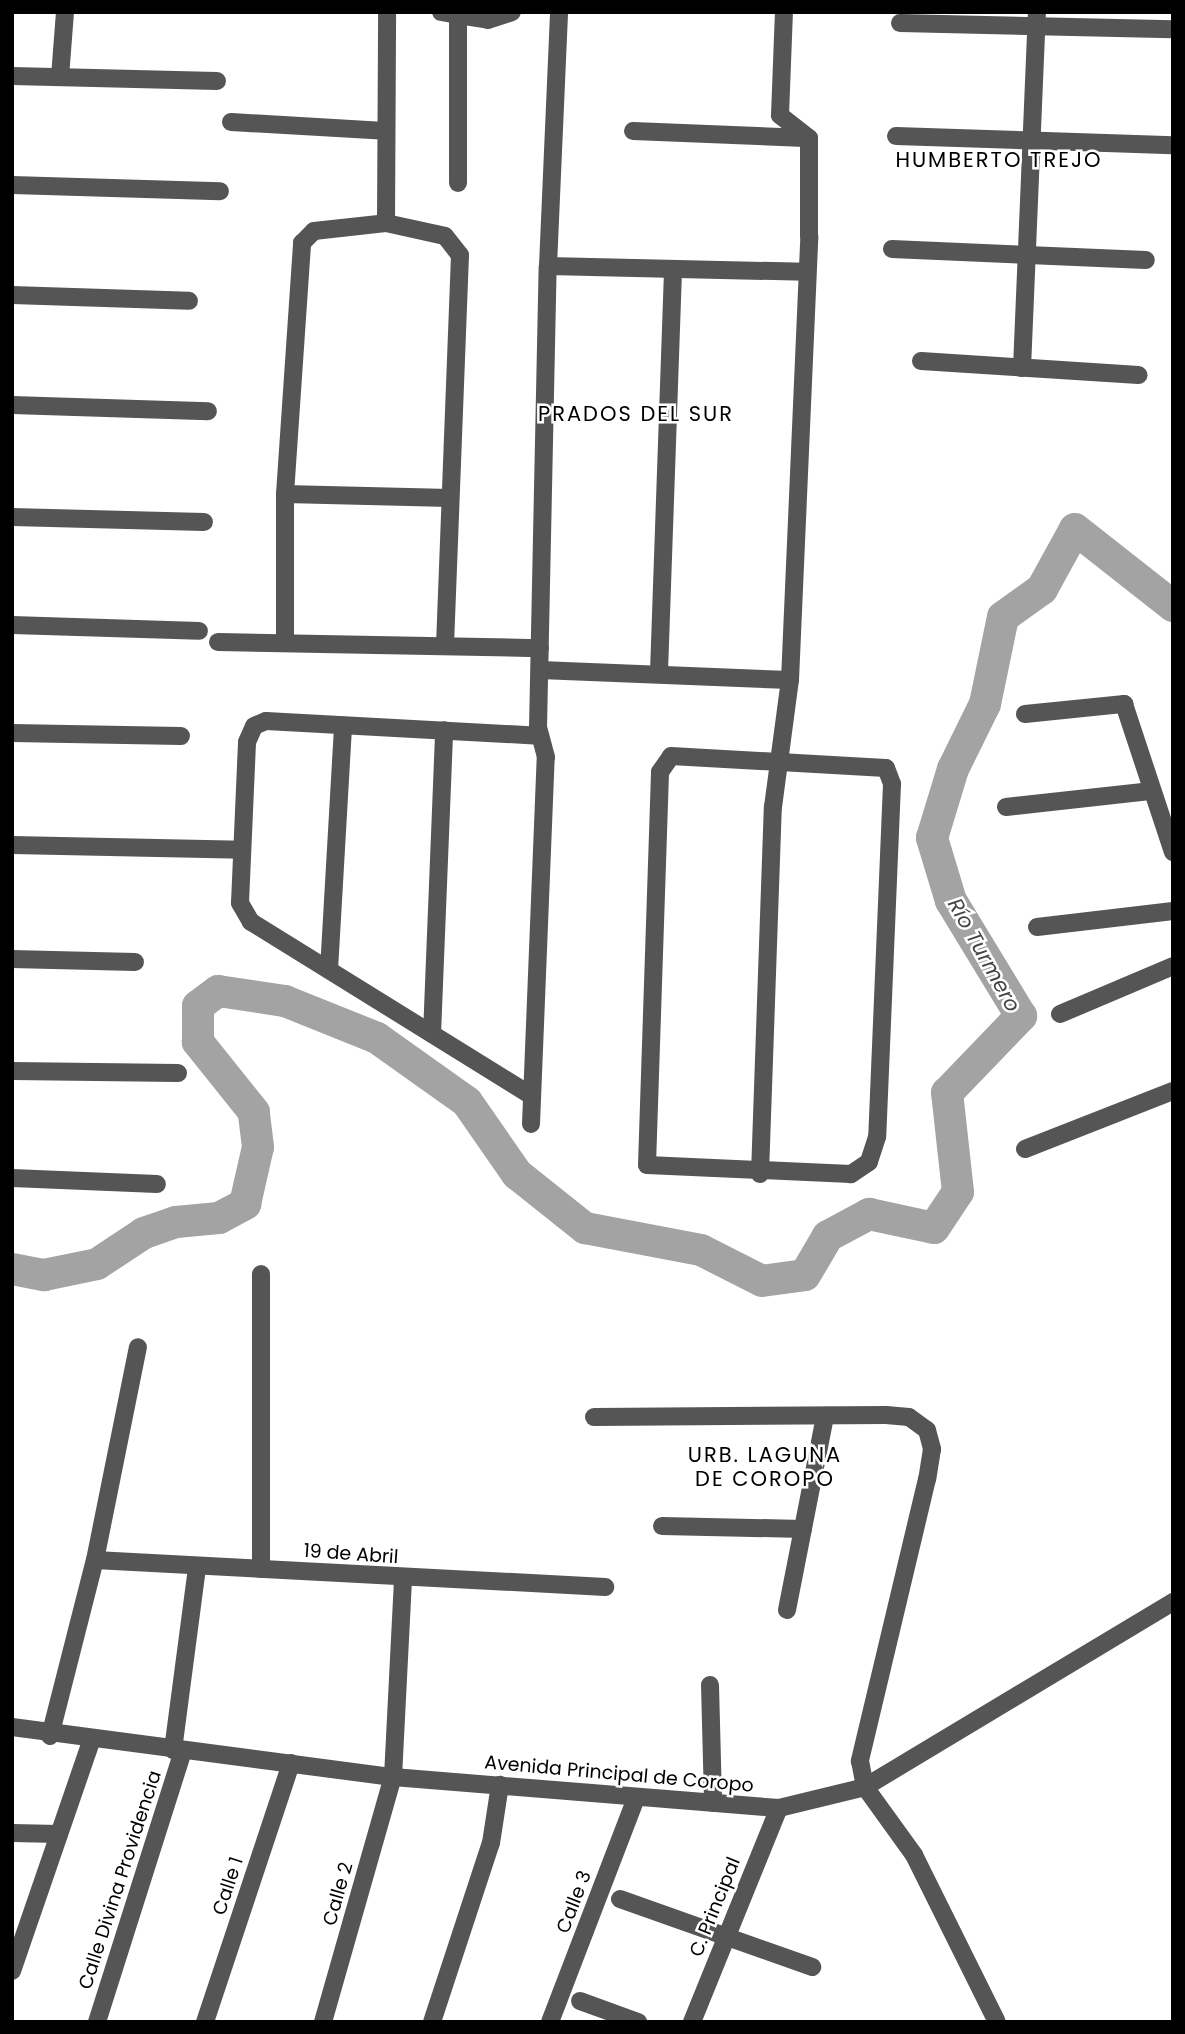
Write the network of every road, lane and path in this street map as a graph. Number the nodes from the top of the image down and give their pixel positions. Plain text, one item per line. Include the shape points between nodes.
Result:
1 (65, 12) edge
2 (387, 12) edge
3 (512, 12) edge
4 (559, 12) edge
5 (784, 12) edge
6 (449, 14) edge
7 (1037, 19) edge
8 (900, 23) dead end
9 (1173, 29) edge
10 (12, 76) edge
11 (60, 77) junction
12 (217, 81) dead end
13 (231, 122) dead end
14 (385, 131) junction
15 (633, 131) dead end
16 (896, 136) dead end
17 (808, 138) junction
18 (1032, 139) junction
19 (1173, 145) edge
20 (458, 183) dead end
21 (12, 185) edge
22 (220, 191) dead end
23 (386, 223) junction
24 (892, 249) dead end
25 (1027, 256) junction
26 (1146, 260) dead end
27 (548, 266) junction
28 (673, 269) junction
29 (806, 272) junction
30 (12, 295) edge
31 (189, 302) dead end
32 (921, 361) dead end
33 (1022, 368) junction
34 (1139, 375) dead end
35 (12, 405) edge
36 (208, 411) dead end
37 (285, 494) junction
38 (450, 498) junction
39 (12, 517) edge
40 (204, 522) dead end
41 (12, 625) edge
42 (199, 631) dead end
43 (285, 641) junction
44 (218, 642) dead end
45 (445, 644) junction
46 (540, 648) junction
47 (540, 670) junction
48 (659, 673) junction
49 (790, 680) junction
50 (1025, 714) dead end
51 (343, 725) junction
52 (444, 730) junction
53 (12, 733) edge
54 (181, 736) dead end
55 (540, 736) junction
56 (782, 761) junction
57 (1152, 790) junction
58 (1006, 807) dead end
59 (1168, 825) edge
60 (12, 845) edge
61 (242, 850) junction
62 (1173, 852) edge
63 (1173, 911) edge
64 (1037, 927) dead end
65 (12, 959) edge
66 (135, 962) dead end
67 (1173, 966) edge
68 (329, 970) junction
69 (1060, 1014) dead end
70 (432, 1034) junction
71 (12, 1071) edge
72 (178, 1073) dead end
73 (1173, 1091) edge
74 (532, 1096) junction
75 (531, 1124) dead end
76 (1025, 1149) dead end
77 (760, 1174) junction
78 (12, 1178) edge
79 (158, 1184) dead end
80 (261, 1274) dead end
81 (138, 1347) dead end
82 (825, 1416) junction
83 (594, 1417) dead end
84 (662, 1526) dead end
85 (803, 1529) junction
86 (95, 1560) junction
87 (197, 1568) junction
88 (261, 1569) junction
89 (403, 1579) junction
90 (605, 1587) dead end
91 (1173, 1602) edge
92 (787, 1610) dead end
93 (710, 1685) dead end
94 (12, 1727) edge
95 (50, 1736) junction
96 (91, 1741) junction
97 (178, 1751) junction
98 (291, 1763) junction
99 (393, 1777) junction
100 (500, 1785) junction
101 (865, 1787) junction
102 (636, 1797) junction
103 (713, 1803) junction
104 (779, 1808) junction
105 (12, 1833) edge
106 (59, 1834) junction
107 (620, 1899) dead end
108 (726, 1938) junction
109 (812, 1967) dead end
110 (12, 1971) edge
111 (580, 2001) dead end
112 (97, 2022) edge
113 (205, 2022) edge
114 (323, 2022) edge
115 (432, 2022) edge
116 (550, 2022) edge
117 (638, 2022) edge
118 (692, 2022) edge
119 (997, 2022) edge

1 - 11 street
2 - 14 street
3 - 6 street via 488,20
4 - 27 street
5 - 17 street via 780,115
6 - 20 street
7 - 8 street
7 - 9 street
7 - 18 street
10 - 11 street
11 - 12 street
13 - 14 street
14 - 23 street
15 - 17 street
16 - 18 street
17 - 29 street
18 - 19 street
18 - 25 street
21 - 22 street
23 - 37 street via 314,231 302,243
23 - 38 street via 445,236 460,255
24 - 25 street
25 - 26 street
25 - 33 street
27 - 28 street
27 - 46 street
28 - 29 street
28 - 48 street
29 - 49 street
30 - 31 street
32 - 33 street
33 - 34 street
35 - 36 street
37 - 38 street
37 - 43 street
38 - 45 street
39 - 40 street
41 - 42 street
43 - 44 street
43 - 45 street
45 - 46 street
46 - 47 street
47 - 48 street
47 - 55 street
48 - 49 street
49 - 56 street
50 - 57 street via 1124,704
51 - 52 street
51 - 61 street via 266,721 254,726 247,742
51 - 68 street
52 - 55 street
52 - 70 street
53 - 54 street
55 - 74 street via 546,757
56 - 77 street via 774,807
56 - 77 street via 873,763 886,768 891,784 877,1137 869,1162 850,1174
56 - 77 street via 683,755 664,761 660,772 644,1155 647,1165 662,1169
57 - 58 street
57 - 59 street
59 - 62 street
60 - 61 street
61 - 68 street via 240,903 251,922
63 - 64 street
65 - 66 street
67 - 69 street
68 - 70 street
70 - 74 street
71 - 72 street
73 - 76 street
74 - 75 street
78 - 79 street
80 - 88 street
81 - 86 street
82 - 83 street
82 - 85 street
82 - 101 street via 909,1417 922,1424 932,1443 860,1747
84 - 85 street
85 - 92 street
86 - 87 street, 19 de Abril
86 - 95 street
87 - 88 street, 19 de Abril
87 - 97 street, Calle Divina Providencia
88 - 89 street, 19 de Abril
89 - 90 street, 19 de Abril
89 - 99 street, Calle 2
91 - 101 street, Avenida Principal de Coropo
93 - 103 street
94 - 95 street, Avenida Principal de Coropo
95 - 96 street, Avenida Principal de Coropo
96 - 97 street, Avenida Principal de Coropo
96 - 106 street
97 - 98 street, Avenida Principal de Coropo
97 - 112 street, Calle Divina Providencia
98 - 99 street, Avenida Principal de Coropo
98 - 113 street, Calle 1
99 - 100 street, Avenida Principal de Coropo
99 - 114 street, Calle 2
100 - 102 street, Avenida Principal de Coropo
100 - 115 street via 491,1843
101 - 104 street, Avenida Principal de Coropo
101 - 119 street via 914,1855
102 - 103 street, Avenida Principal de Coropo
102 - 116 street, Calle 3
103 - 104 street, Avenida Principal de Coropo
104 - 108 street, C. Principal
105 - 106 street
106 - 110 street
107 - 108 street
108 - 109 street
108 - 118 street, C. Principal
111 - 117 street

